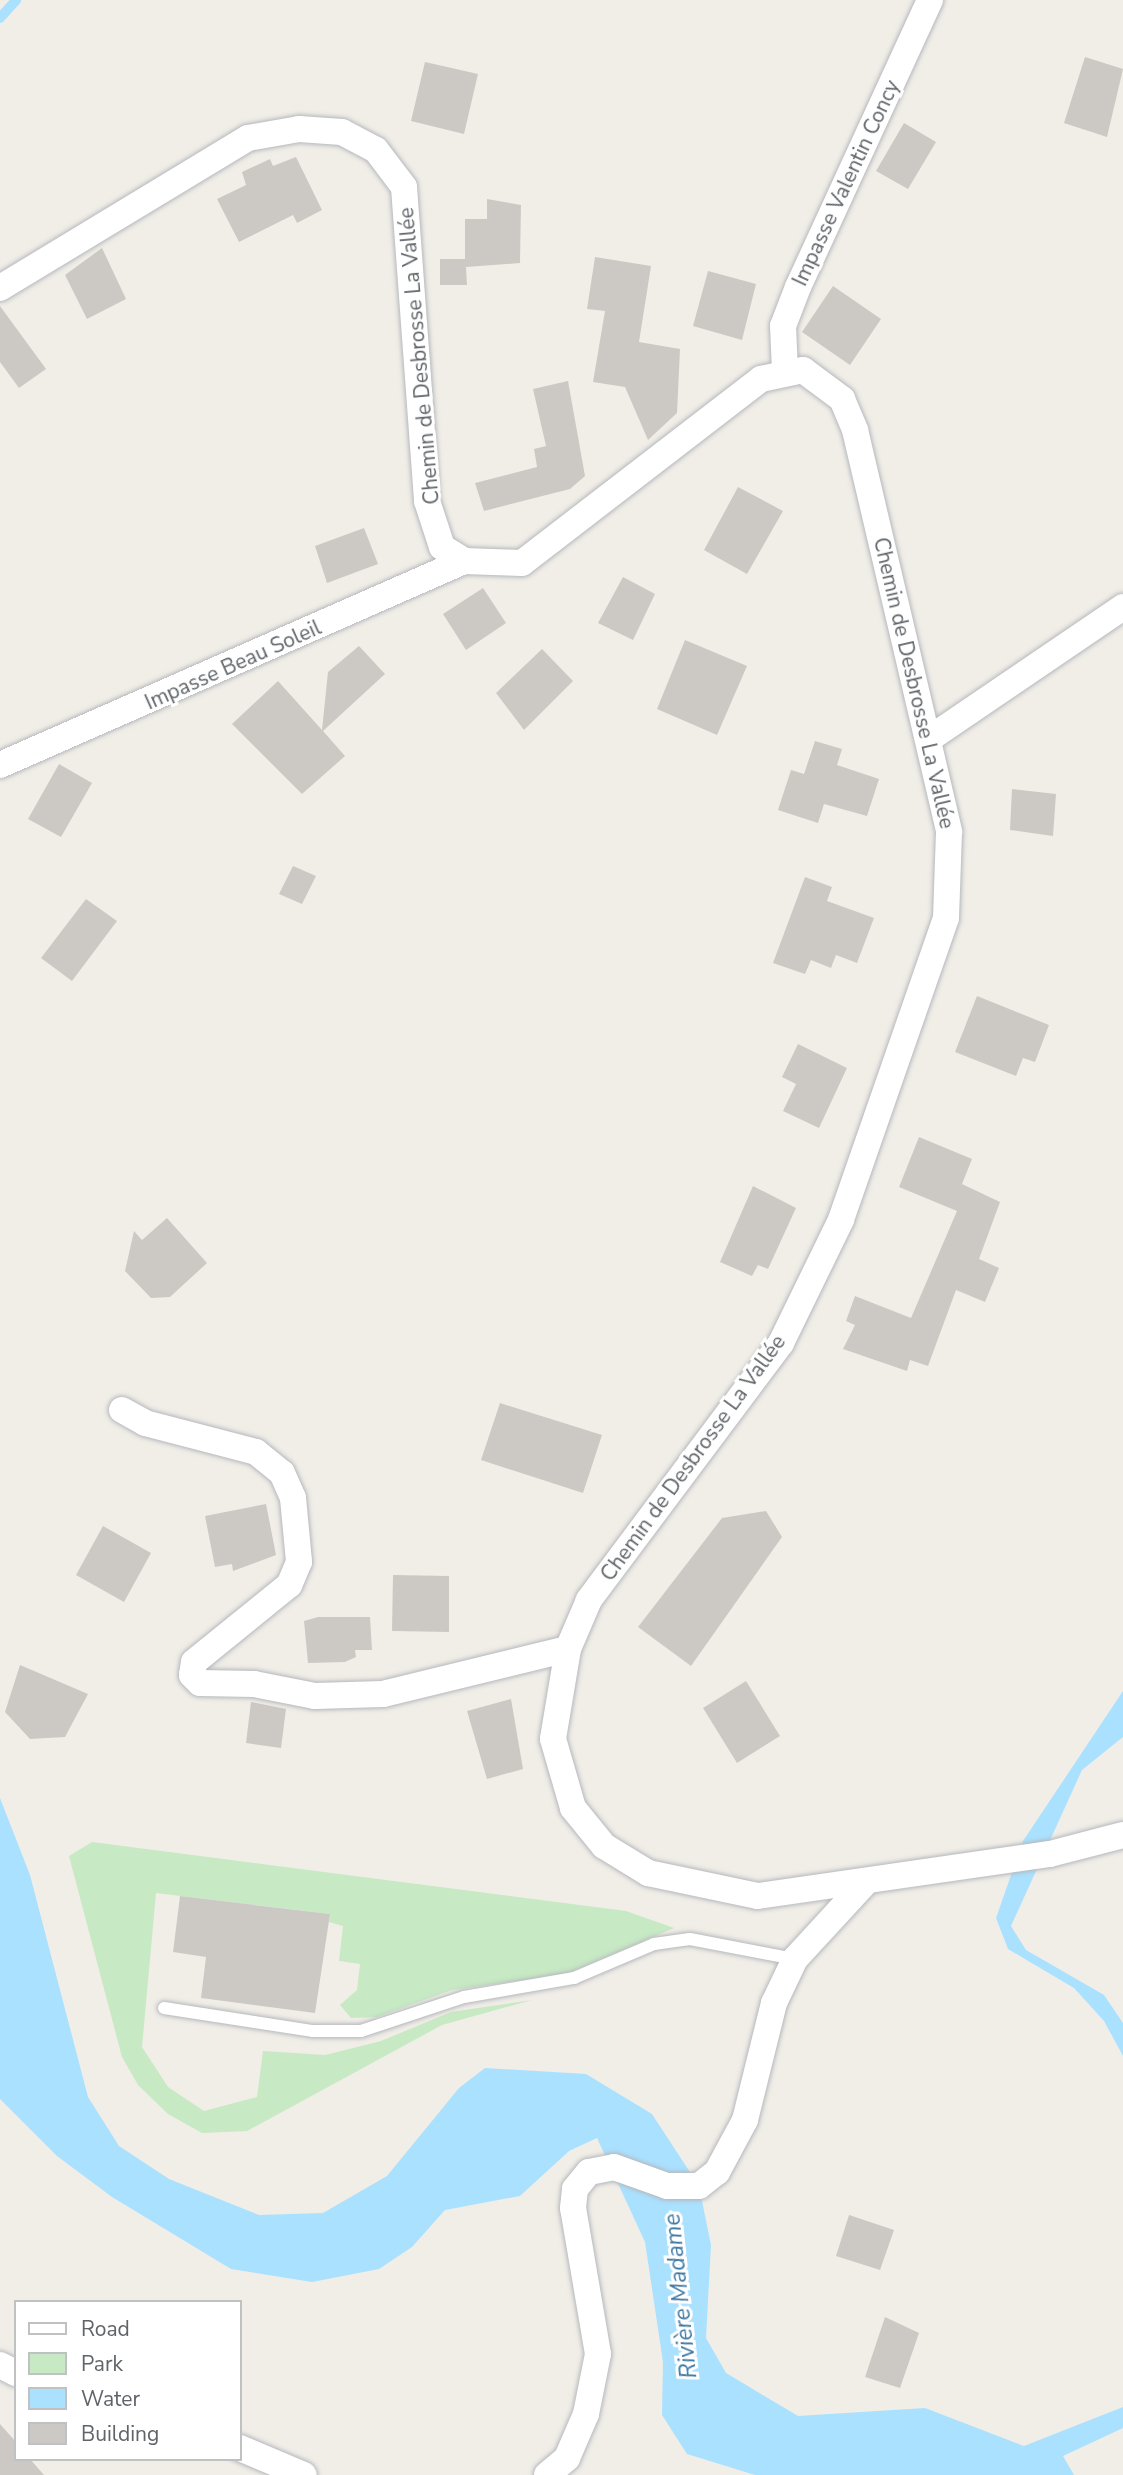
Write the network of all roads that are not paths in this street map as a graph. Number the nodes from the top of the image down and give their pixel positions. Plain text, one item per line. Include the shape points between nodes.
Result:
1 (930, 0) edge
2 (0, 288) edge
3 (785, 371) junction
4 (464, 561) junction
5 (1123, 607) edge
6 (929, 738) junction
7 (0, 765) edge
8 (122, 1410) dead end
9 (568, 1649) junction
10 (1123, 1835) edge
11 (864, 1884) junction
12 (795, 1959) junction
13 (164, 2008) dead end
14 (242, 2449) edge
15 (304, 2475) edge
16 (547, 2475) edge

1 - 3 street, Impasse Valentin Concy via 798,287 783,327
2 - 4 street, Chemin de Desbrosse La Vallée via 248,138 299,128 342,132 376,150 404,187 428,501 442,547
3 - 4 street via 734,396 522,563
3 - 6 street, Chemin de Desbrosse La Vallée via 822,377 842,399 855,430
4 - 7 street, Impasse Beau Soleil
5 - 6 street
6 - 9 street, Chemin de Desbrosse La Vallée via 949,832 946,918 841,1220 781,1343 589,1600
8 - 9 street via 145,1423 256,1452 282,1473 293,1498 299,1562 289,1585 194,1662 192,1675 200,1683 254,1684 315,1696 383,1694
9 - 11 street, Chemin de Desbrosse La Vallée via 553,1739 573,1808 604,1846 648,1873 758,1896
10 - 11 street, Chemin de Desbrosse La Vallée via 1050,1854
11 - 12 street
12 - 13 lane via 690,1939 654,1944 574,1978 464,1997 361,2031 313,2031
12 - 16 street via 774,2003 745,2120 717,2172 699,2186 667,2186 614,2167 589,2172 575,2189 573,2207 598,2354 586,2414 567,2458
14 - 15 street

